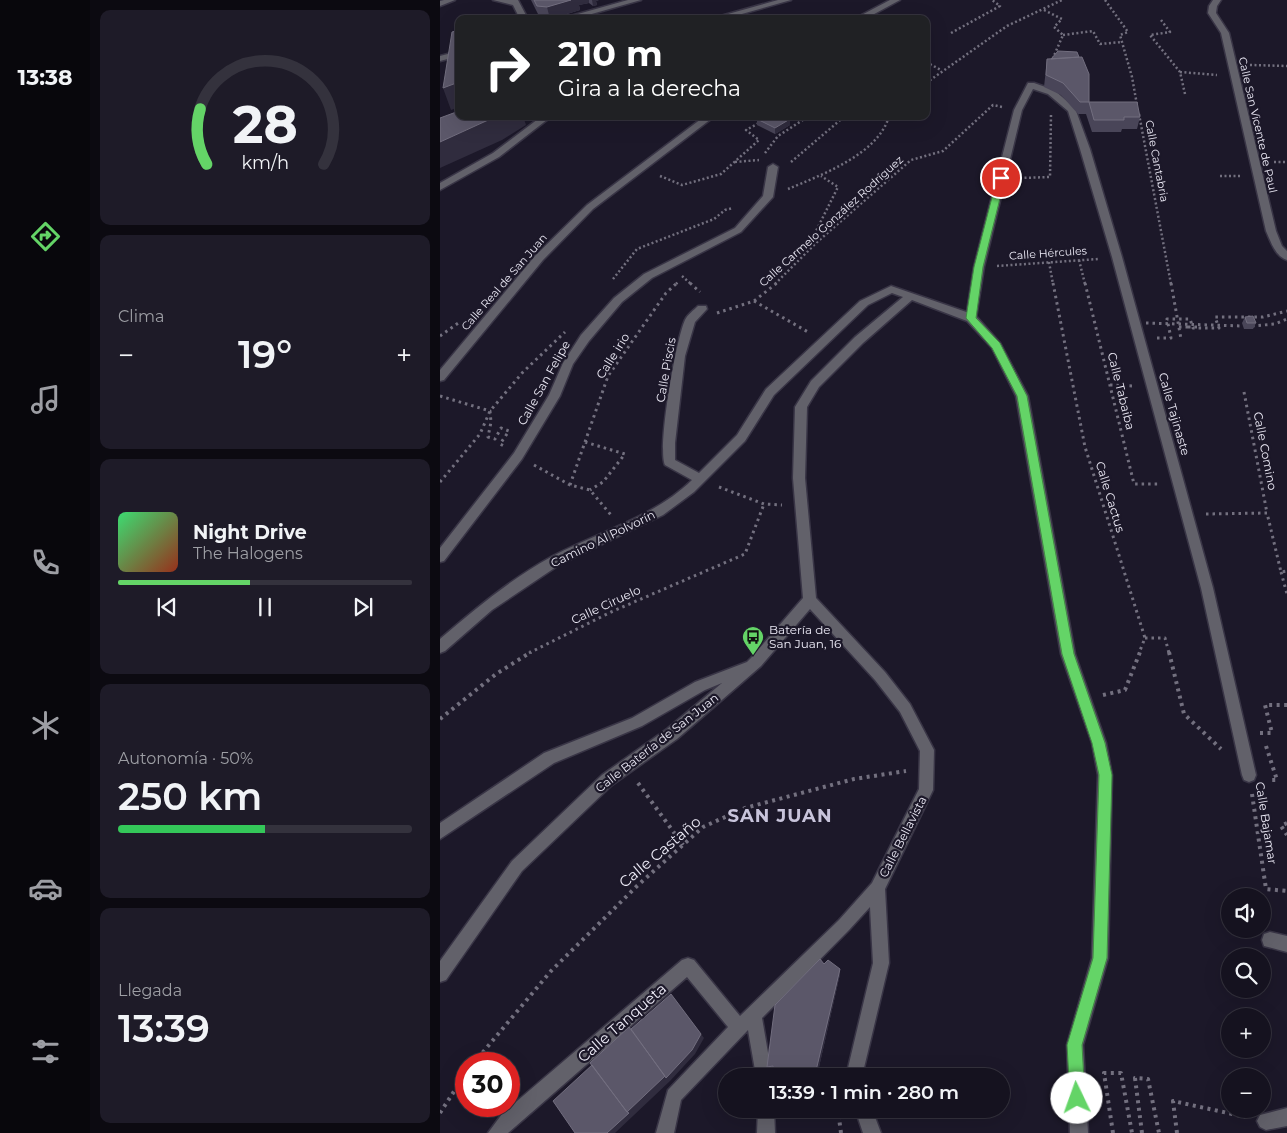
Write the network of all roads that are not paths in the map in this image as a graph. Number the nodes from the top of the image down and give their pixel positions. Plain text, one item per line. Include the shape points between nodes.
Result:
1 (451, 0) edge
2 (497, 0) edge
3 (636, 0) edge
4 (787, 0) edge
5 (896, 0) edge
6 (1217, 0) edge
7 (514, 2) edge
8 (440, 4) edge
9 (507, 9) dead end
10 (522, 15) edge
11 (579, 15) edge
12 (729, 15) edge
13 (866, 15) edge
14 (455, 54) edge
15 (440, 59) edge
16 (543, 120) edge
17 (706, 120) edge
18 (773, 167) road end
19 (440, 187) edge
20 (1287, 256) edge
21 (909, 297) junction
22 (702, 309) road end
23 (971, 318) junction
24 (440, 377) edge
25 (700, 479) junction
26 (440, 557) edge
27 (810, 600) junction
28 (440, 647) edge
29 (756, 662) junction
30 (1249, 775) road end
31 (440, 832) edge
32 (877, 888) junction
33 (1270, 940) dead end
34 (1287, 944) edge
35 (440, 974) edge
36 (753, 1015) junction
37 (738, 1027) junction
38 (763, 1068) edge
39 (856, 1068) edge
40 (1287, 1117) edge
41 (766, 1118) edge
42 (867, 1118) edge
43 (1266, 1121) road end
44 (497, 1133) edge
45 (664, 1133) edge
46 (766, 1133) edge
47 (872, 1133) edge
48 (1079, 1133) edge

1 - 8 street
2 - 7 street
3 - 11 street
4 - 12 street
5 - 13 street
6 - 20 street, Calle San Vicente de Paul via 1212,13 1225,33 1272,231 1278,247
7 - 9 street
7 - 10 street
14 - 15 street
16 - 19 street via 519,140
17 - 24 street, Calle Real de San Juan via 590,207 539,258
18 - 26 street, Calle San Felipe via 768,197 738,230 648,276 618,300 585,338 518,456
21 - 23 street
21 - 25 street, Camino Al Polvorín via 891,289 864,303 770,392 741,438
21 - 27 street via 814,384 801,407 798,478
22 - 25 street, Calle Piscis via 690,320 680,356 669,443 669,462
23 - 30 street, Calle Tajinaste via 979,267 1018,110 1031,85 1051,92 1072,110 1117,258 1207,588
23 - 48 street via 996,346 1022,396 1068,654 1099,743 1105,775 1100,958 1075,1045
25 - 28 street, Camino Al Polvorín via 659,512 555,560 487,606
27 - 29 street, Calle Batería de San Juan
27 - 32 street, Calle Bellavista via 905,708 927,750 926,790
29 - 31 street via 700,686 637,722 548,758
29 - 35 street, Calle Batería de San Juan via 672,734 607,780 517,866
32 - 36 street, Calle Bellavista
32 - 39 street via 881,963
33 - 34 street
36 - 37 street, Calle Bellavista
36 - 38 street
37 - 44 street, Calle Tanqueta via 688,966 508,1120
37 - 45 street, Calle Bellavista via 674,1096
40 - 43 street
41 - 46 street
42 - 47 street

